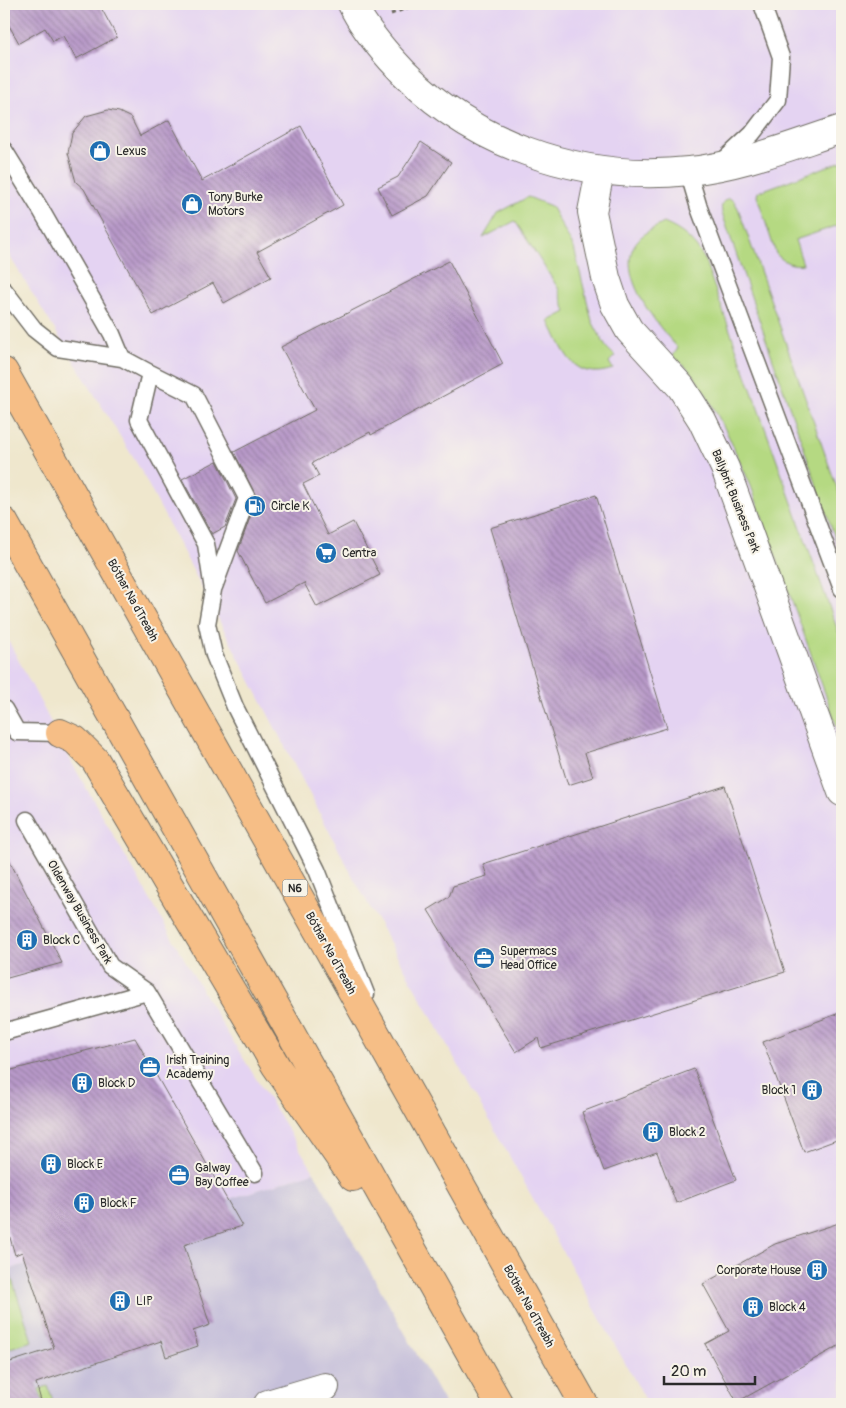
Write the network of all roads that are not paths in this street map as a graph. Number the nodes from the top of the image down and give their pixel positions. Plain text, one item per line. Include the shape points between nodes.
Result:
1 (352, 4) edge
2 (762, 4) edge
3 (842, 129) edge
4 (4, 150) edge
5 (717, 167) junction
6 (600, 171) junction
7 (688, 171) junction
8 (4, 290) edge
9 (122, 358) junction
10 (4, 372) edge
11 (150, 373) junction
12 (4, 522) edge
13 (842, 589) edge
14 (213, 590) junction
15 (4, 709) edge
16 (60, 733) joint
17 (10, 735) edge
18 (842, 792) edge
19 (26, 820) dead end
20 (148, 992) junction
21 (4, 1032) edge
22 (394, 1064) junction
23 (255, 1173) dead end
24 (444, 1307) junction
25 (326, 1386) dead end
26 (268, 1404) edge
27 (499, 1404) edge
28 (584, 1404) edge

1 - 6 street via 370,35 413,84 446,110 527,152
2 - 5 lane via 781,57 778,100 752,134
3 - 5 street
4 - 9 lane via 112,334
5 - 7 street
6 - 7 street via 653,174
6 - 18 street, Ballybrit Business Park via 592,212 615,305 629,330 681,386 725,468
7 - 13 lane
8 - 9 lane via 34,328 58,348
9 - 11 lane
10 - 22 highway, Bóthar Na dTreabh / N6
11 - 14 lane via 139,420 206,544
11 - 14 lane via 194,395 247,498
12 - 24 highway
14 - 22 lane via 207,624 214,655 235,707 317,870
15 - 17 lane
16 - 17 lane
16 - 24 highway via 75,740 95,760 276,1066
19 - 20 lane, Oldenway Business Park via 110,966
20 - 21 lane
20 - 23 lane, Oldenway Business Park
22 - 28 highway, Bóthar Na dTreabh / N6
24 - 27 highway
25 - 26 street

